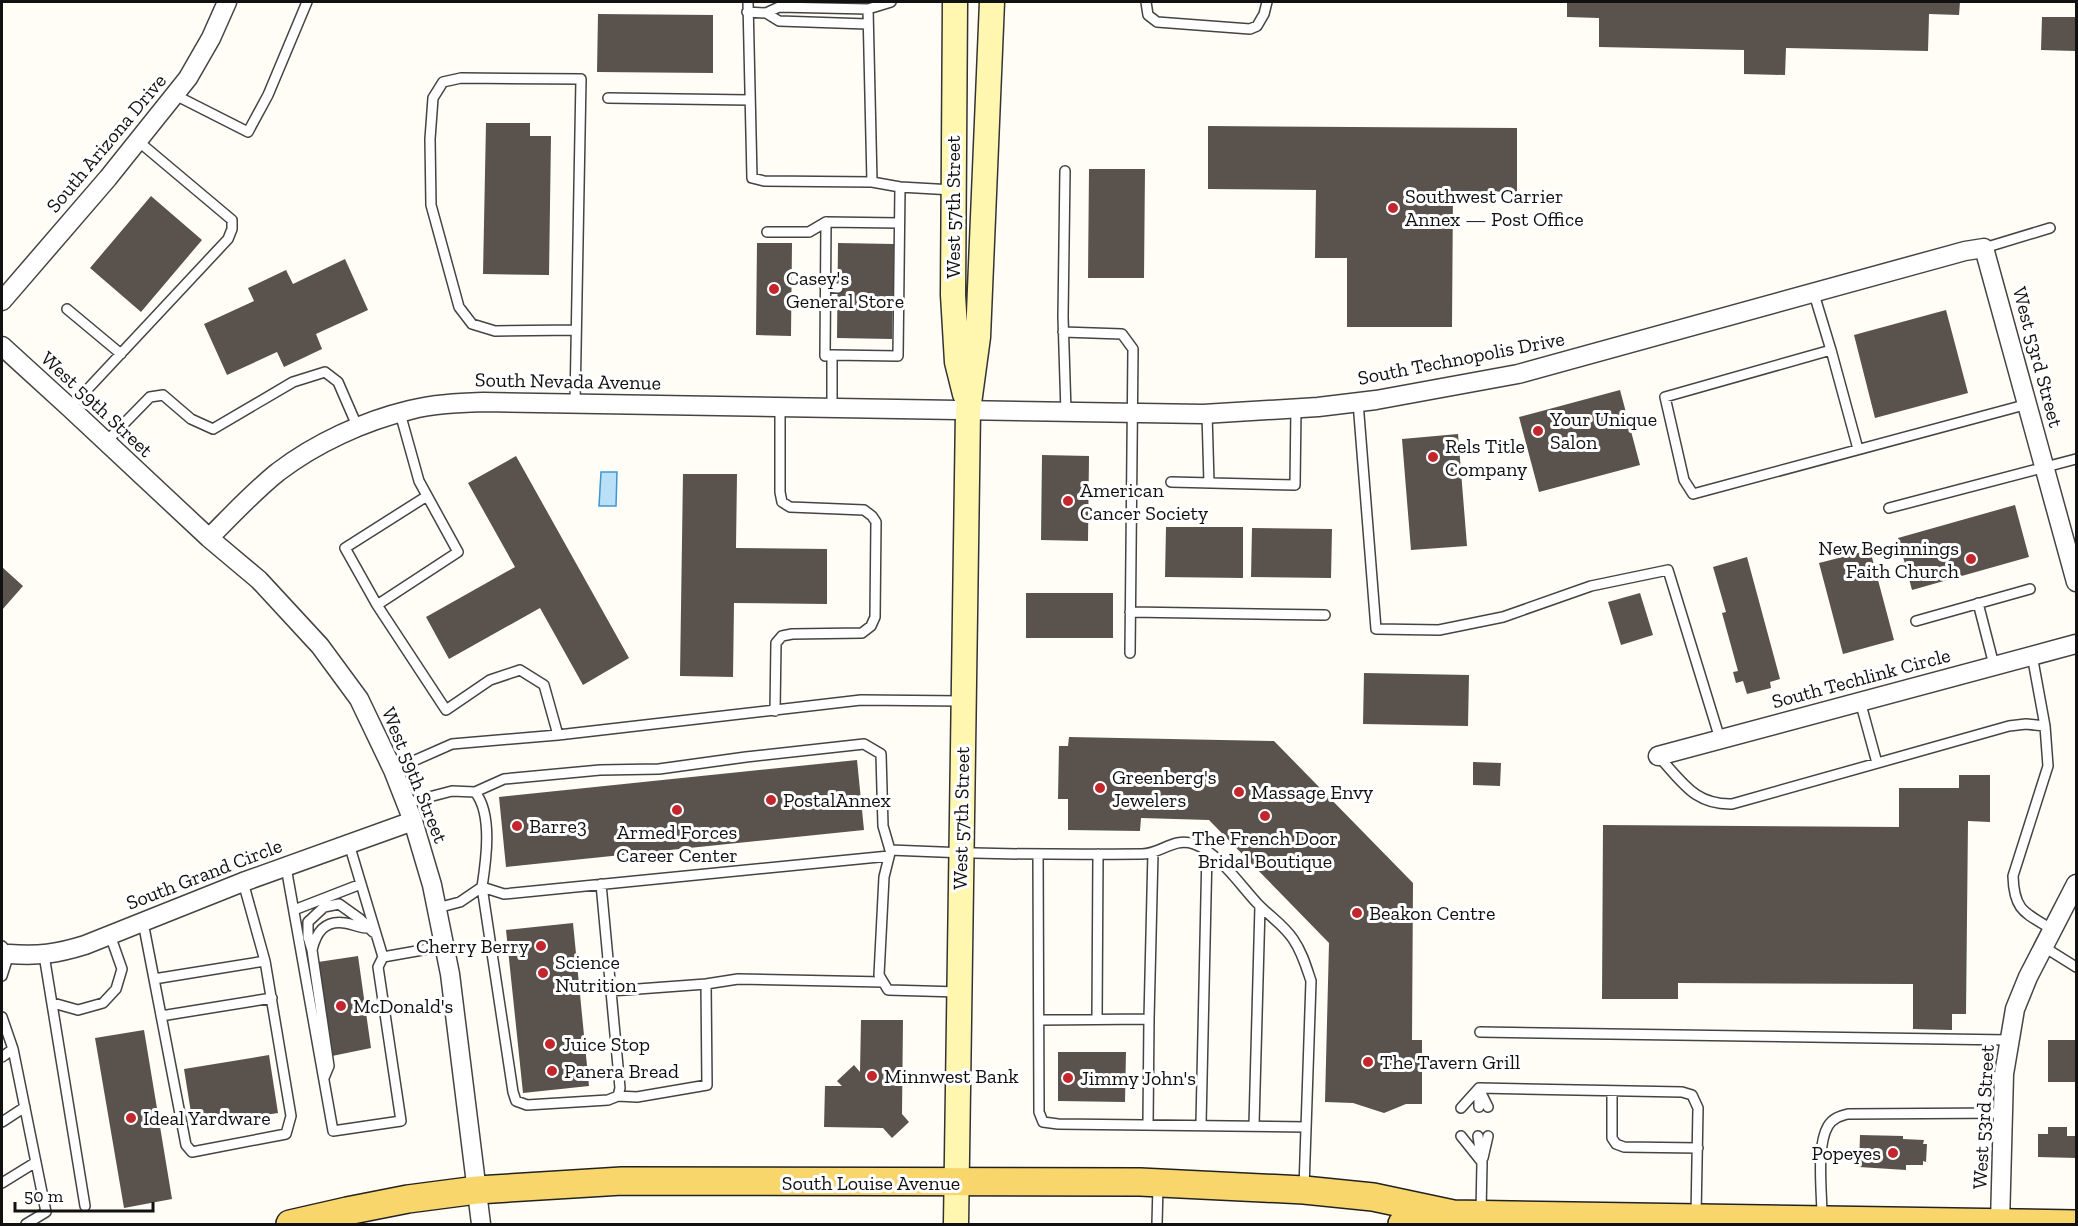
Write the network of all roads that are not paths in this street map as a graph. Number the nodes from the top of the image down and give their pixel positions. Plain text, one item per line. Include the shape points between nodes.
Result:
1 (227, 2) edge
2 (307, 2) edge
3 (891, 2) edge
4 (955, 2) edge
5 (992, 2) edge
6 (1146, 2) edge
7 (1267, 2) edge
8 (747, 7) edge
9 (868, 9) junction
10 (766, 12) junction
11 (867, 24) junction
12 (175, 95) junction
13 (608, 98) dead end
14 (749, 100) junction
15 (138, 141) junction
16 (1065, 171) dead end
17 (872, 182) junction
18 (900, 187) junction
19 (953, 190) junction
20 (826, 222) junction
21 (899, 223) junction
22 (2050, 228) dead end
23 (766, 232) dead end
24 (1984, 248) junction
25 (826, 256) junction
26 (838, 257) dead end
27 (825, 287) junction
28 (838, 288) dead end
29 (1814, 294) junction
30 (2, 301) edge
31 (67, 309) dead end
32 (825, 317) junction
33 (837, 317) dead end
34 (576, 330) junction
35 (1063, 332) junction
36 (2, 346) edge
37 (1832, 350) junction
38 (121, 354) junction
39 (832, 356) junction
40 (1358, 402) junction
41 (575, 403) junction
42 (2028, 404) junction
43 (780, 407) junction
44 (70, 408) junction
45 (832, 408) junction
46 (1296, 409) junction
47 (968, 411) junction
48 (1066, 412) junction
49 (400, 413) junction
50 (1133, 413) junction
51 (1207, 414) junction
52 (358, 428) junction
53 (106, 442) junction
54 (1858, 449) junction
55 (2076, 459) edge
56 (2045, 467) junction
57 (1171, 482) dead end
58 (1209, 483) junction
59 (427, 496) junction
60 (1889, 508) dead end
61 (208, 538) junction
62 (2076, 582) edge
63 (2030, 589) dead end
64 (1978, 603) junction
65 (377, 605) junction
66 (1130, 612) junction
67 (1325, 615) dead end
68 (1916, 621) dead end
69 (2076, 644) edge
70 (1130, 653) dead end
71 (2032, 655) junction
72 (1994, 665) junction
73 (963, 701) junction
74 (1860, 701) junction
75 (775, 711) junction
76 (2045, 726) junction
77 (558, 735) junction
78 (1720, 739) junction
79 (1658, 756) joint
80 (1877, 763) junction
81 (393, 770) junction
82 (475, 792) junction
83 (406, 803) junction
84 (413, 821) junction
85 (349, 844) junction
86 (1207, 851) junction
87 (1152, 852) junction
88 (890, 853) junction
89 (960, 853) junction
90 (1038, 854) junction
91 (1098, 854) junction
92 (286, 867) junction
93 (243, 882) junction
94 (361, 884) junction
95 (600, 884) junction
96 (2076, 884) edge
97 (482, 886) junction
98 (1260, 906) junction
99 (437, 908) junction
100 (294, 910) junction
101 (143, 922) junction
102 (2053, 930) junction
103 (371, 931) junction
104 (110, 935) junction
105 (445, 946) junction
106 (2044, 947) junction
107 (5, 950) edge
108 (312, 950) junction
109 (44, 955) junction
110 (383, 957) junction
111 (265, 961) junction
112 (2076, 967) edge
113 (2, 976) edge
114 (154, 979) junction
115 (883, 982) junction
116 (706, 984) junction
117 (611, 991) junction
118 (959, 992) junction
119 (272, 998) junction
120 (52, 1003) junction
121 (161, 1016) junction
122 (2, 1017) edge
123 (1149, 1019) junction
124 (1039, 1020) junction
125 (1097, 1020) junction
126 (1480, 1032) dead end
127 (2009, 1040) junction
128 (13, 1049) junction
129 (2, 1057) edge
130 (324, 1078) junction
131 (1479, 1089) junction
132 (1612, 1092) junction
133 (618, 1096) junction
134 (25, 1107) junction
135 (2003, 1113) junction
136 (2, 1122) edge
137 (1148, 1124) junction
138 (1202, 1124) junction
139 (1254, 1125) junction
140 (1306, 1126) junction
141 (1698, 1148) junction
142 (36, 1162) junction
143 (1482, 1163) junction
144 (956, 1183) junction
145 (1158, 1183) junction
146 (2, 1184) edge
147 (477, 1190) junction
148 (1304, 1190) junction
149 (86, 1206) dead end
150 (1481, 1214) junction
151 (1696, 1218) junction
152 (1453, 1219) edge
153 (1822, 1220) junction
154 (26, 1224) edge
155 (290, 1224) edge
156 (481, 1224) edge
157 (956, 1224) edge
158 (1157, 1224) edge
159 (1402, 1224) edge
160 (2000, 1224) edge
161 (2076, 1224) edge

1 - 12 street, South Arizona Drive via 212,38
2 - 12 lane via 248,132
3 - 9 lane
4 - 19 main road, West 57th Street
5 - 47 main road, West 57th Street via 978,337
6 - 7 lane via 1148,15 1156,22 1250,28 1257,26
8 - 10 lane
8 - 14 lane
9 - 10 lane via 779,7
9 - 11 lane
10 - 11 lane via 779,21
11 - 17 lane
12 - 15 street, South Arizona Drive
13 - 14 lane
14 - 17 lane via 752,178
15 - 30 street, South Arizona Drive
15 - 38 lane via 232,220 232,230 228,239
16 - 35 lane
17 - 18 lane
18 - 19 lane
18 - 21 lane
19 - 47 main road, West 57th Street via 957,362
20 - 21 lane
20 - 23 lane via 809,232
20 - 25 lane
21 - 39 lane via 895,288 898,356
22 - 24 lane
24 - 29 street, South Technopolis Drive
24 - 42 street, West 53rd Street
25 - 26 lane
25 - 27 lane
27 - 28 lane
27 - 32 lane
29 - 37 lane
29 - 40 street, South Technopolis Drive via 1518,374
31 - 38 lane
32 - 33 lane
32 - 39 lane via 825,356
34 - 34 lane via 580,79 461,78 443,82 434,98 430,139 431,206 459,307 472,324 495,331
34 - 41 lane
35 - 48 lane
35 - 50 lane via 1122,334 1133,349
36 - 44 street, West 59th Street
37 - 54 lane
37 - 54 lane via 1665,397 1684,480 1693,494
38 - 44 lane
39 - 45 lane
40 - 46 street, South Technopolis Drive
40 - 78 lane via 1376,628 1439,630 1503,617 1591,586 1668,570
41 - 43 street, South Nevada Avenue
41 - 49 street, South Nevada Avenue via 447,404
42 - 54 lane
42 - 56 street, West 53rd Street
43 - 45 street, South Nevada Avenue
43 - 75 lane via 782,502 790,507 864,510 876,522 875,617 862,633 782,636 776,643
44 - 53 street, West 59th Street
45 - 47 street, South Nevada Avenue
46 - 51 street, South Technopolis Drive
46 - 58 lane via 1295,485
47 - 48 street, South Technopolis Drive
47 - 73 main road, West 57th Street
48 - 50 street, South Technopolis Drive
49 - 52 street, South Nevada Avenue
49 - 59 lane via 418,481
50 - 51 street, South Technopolis Drive
50 - 66 lane
51 - 58 lane
52 - 53 lane via 338,382 325,372 293,382 213,429 191,419 164,395 150,397
52 - 61 street, South Nevada Avenue via 278,472
53 - 61 street, West 59th Street
55 - 56 lane
56 - 60 lane
56 - 62 street, West 53rd Street
57 - 58 lane
59 - 65 lane via 458,552
59 - 65 lane via 345,548
61 - 81 street, West 59th Street via 259,580 320,646 359,699
63 - 64 lane
64 - 68 lane
64 - 72 lane
65 - 77 lane via 446,710 490,680 520,670 544,685
66 - 67 lane
66 - 70 lane
69 - 71 street, South Techlink Circle
71 - 72 street, South Techlink Circle
71 - 76 lane
72 - 74 street, South Techlink Circle
73 - 75 lane via 861,700
73 - 89 main road, West 57th Street
74 - 78 street, South Techlink Circle
74 - 80 lane
75 - 77 lane
76 - 80 lane via 2009,726
76 - 102 lane via 2048,766 2013,876 2013,895 2021,910
77 - 81 lane via 452,744
78 - 79 street, South Techlink Circle
79 - 80 lane via 1689,789 1716,804 1732,804
81 - 83 street, West 59th Street
82 - 83 lane via 452,791
82 - 88 lane via 504,779 659,769 864,744 881,754 883,826
82 - 97 lane via 482,800 488,848
83 - 84 street, West 59th Street
84 - 85 street, South Grand Circle
84 - 99 street, West 59th Street
85 - 92 street, South Grand Circle
85 - 94 lane
86 - 87 lane via 1194,844 1176,842
86 - 98 lane
86 - 138 lane
87 - 91 lane
87 - 123 lane
88 - 89 lane
88 - 95 lane
88 - 115 lane via 884,877 881,927 879,975
89 - 90 lane
89 - 118 main road, West 57th Street
90 - 91 lane
90 - 124 lane
91 - 125 lane
92 - 93 street, South Grand Circle
92 - 100 lane
93 - 101 street, South Grand Circle
93 - 111 lane
94 - 100 lane
94 - 103 lane
95 - 97 lane via 504,894
95 - 117 lane
96 - 102 street, West 53rd Street
97 - 99 lane via 460,902
97 - 133 lane via 516,1101 527,1105
98 - 139 lane
98 - 140 lane via 1292,938 1311,981
99 - 105 street, West 59th Street
100 - 130 lane
101 - 104 street, South Grand Circle
101 - 114 lane
102 - 106 street, West 53rd Street
103 - 108 lane via 344,923 328,925 316,934
103 - 108 lane via 339,904 324,908 308,921
103 - 110 lane
104 - 109 street, South Grand Circle
104 - 120 lane via 122,969 116,989 103,1003 78,1010
105 - 110 lane
105 - 147 street, West 59th Street
106 - 112 lane
106 - 127 street, West 53rd Street via 2015,1009
107 - 109 street, South Grand Circle
107 - 113 lane
108 - 130 lane via 329,1066
109 - 120 lane
110 - 130 lane via 378,967 401,1121 333,1131
111 - 114 lane
111 - 119 lane
114 - 121 lane
115 - 116 lane via 738,979
115 - 118 lane via 888,990
116 - 117 lane
116 - 133 lane via 706,1086
117 - 133 lane
118 - 144 main road, West 57th Street
119 - 121 lane
119 - 121 lane via 291,1116 286,1134 192,1152 186,1145
120 - 149 lane
122 - 128 lane
123 - 125 lane
123 - 137 lane
124 - 125 lane
124 - 137 lane via 1039,1112 1043,1122
126 - 127 lane
127 - 135 street, West 53rd Street
128 - 129 lane
128 - 134 lane
131 - 131 lane via 1475,1107
131 - 132 lane
132 - 141 lane via 1692,1095 1698,1108
132 - 141 lane via 1612,1138 1616,1144
134 - 136 lane
134 - 142 lane
135 - 153 lane via 1836,1117 1822,1144
135 - 160 street, West 53rd Street
137 - 138 lane
138 - 139 lane
139 - 140 lane
140 - 148 lane
141 - 151 lane
142 - 146 lane
142 - 154 lane via 46,1212
143 - 143 lane via 1474,1136
143 - 150 lane
144 - 145 main road, South Louise Avenue
144 - 147 main road, South Louise Avenue via 622,1181
144 - 157 main road, West 57th Street
145 - 148 main road, South Louise Avenue
145 - 158 lane
147 - 155 main road, South Louise Avenue via 398,1201
147 - 156 street, West 59th Street
148 - 152 main road, South Louise Avenue via 1373,1197
150 - 151 main road, South Louise Avenue
150 - 152 main road, South Louise Avenue
151 - 153 main road, South Louise Avenue
152 - 159 main road, South Louise Avenue
153 - 160 main road, South Louise Avenue
160 - 161 main road, South Louise Avenue

